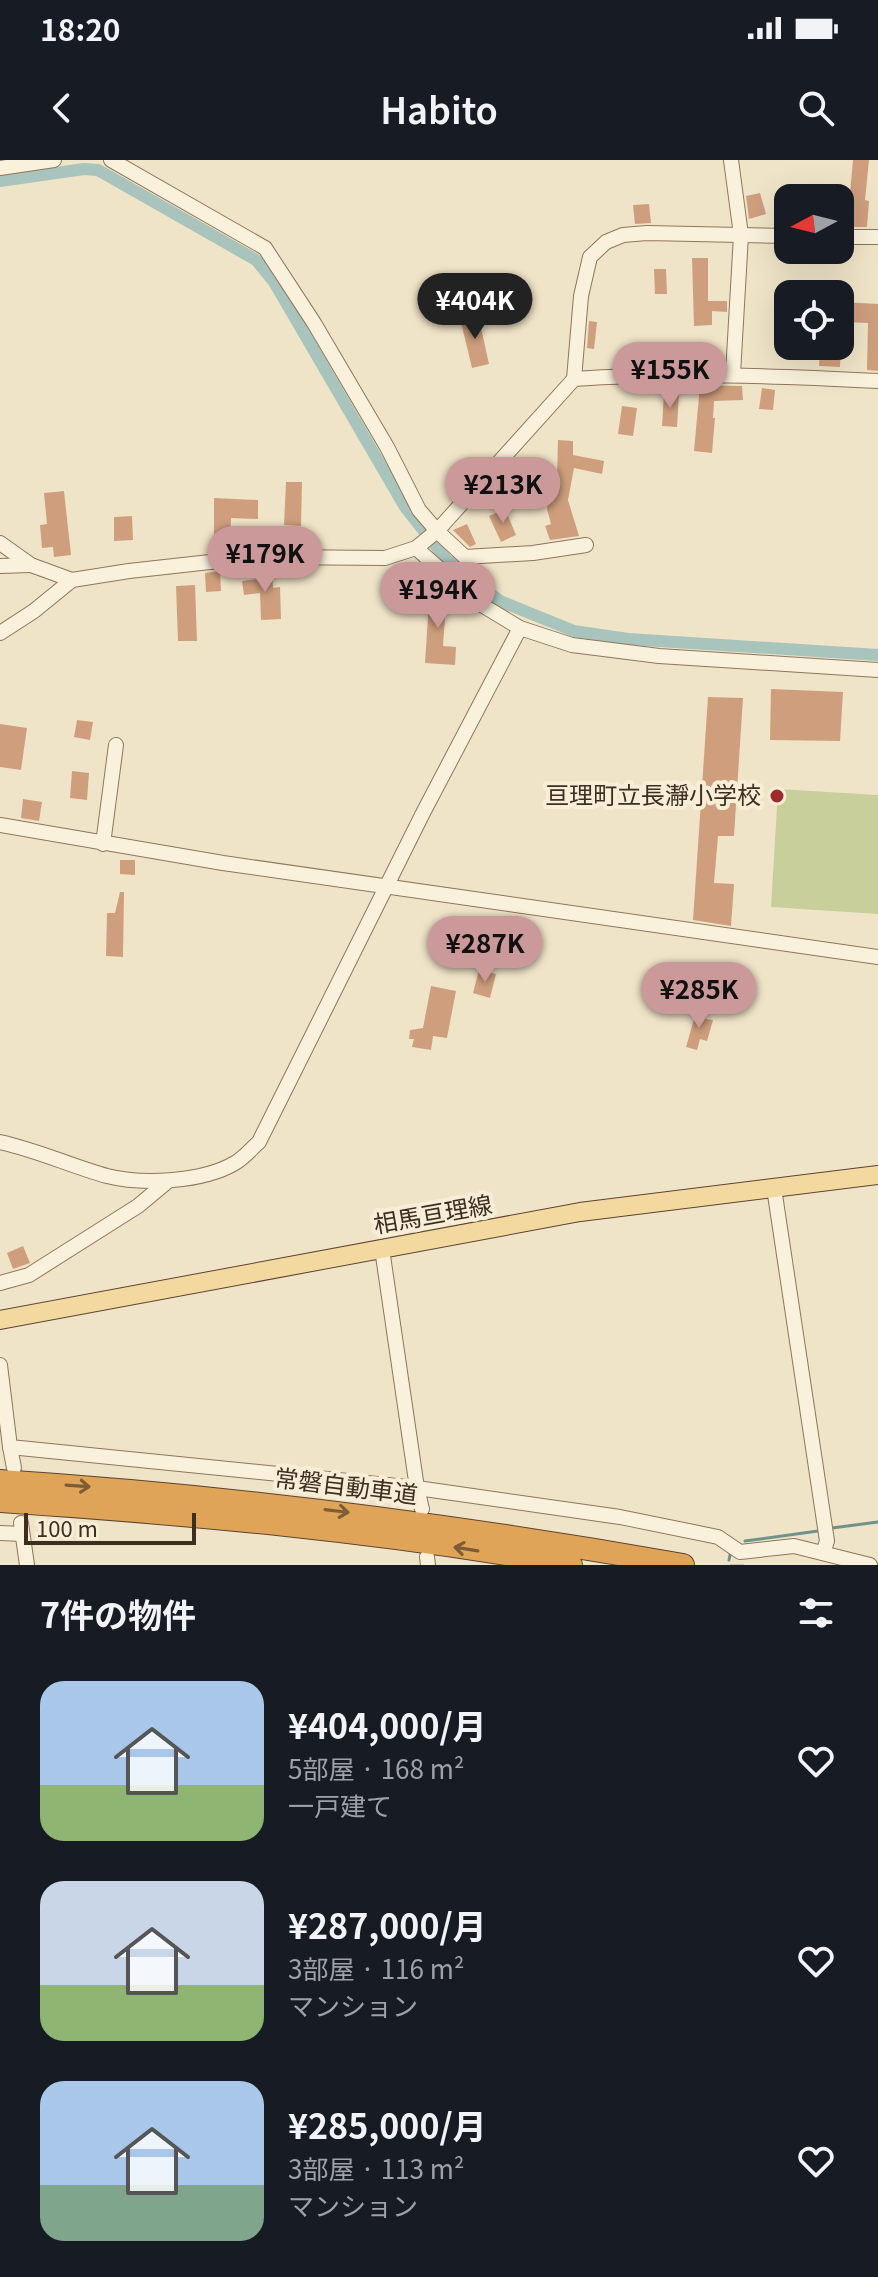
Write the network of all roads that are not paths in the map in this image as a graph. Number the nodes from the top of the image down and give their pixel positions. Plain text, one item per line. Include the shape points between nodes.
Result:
1 (54, 160) edge
2 (111, 160) edge
3 (731, 160) edge
4 (0, 168) edge
5 (741, 235) junction
6 (774, 236) edge
7 (854, 237) edge
8 (878, 237) edge
9 (733, 374) junction
10 (574, 379) junction
11 (878, 381) edge
12 (437, 531) junction
13 (0, 543) edge
14 (586, 545) dead end
15 (416, 548) junction
16 (31, 565) junction
17 (0, 566) edge
18 (72, 580) junction
19 (520, 628) junction
20 (0, 633) edge
21 (878, 670) edge
22 (116, 745) dead end
23 (0, 825) edge
24 (103, 844) junction
25 (387, 884) junction
26 (878, 957) edge
27 (0, 1142) edge
28 (878, 1175) edge
29 (168, 1181) junction
30 (774, 1188) junction
31 (382, 1249) junction
32 (0, 1283) edge
33 (0, 1320) edge
34 (0, 1365) edge
35 (10, 1447) junction
36 (7, 1474) edge
37 (417, 1488) junction
38 (0, 1501) edge
39 (422, 1509) dead end
40 (0, 1533) edge
41 (823, 1553) junction
42 (739, 1558) edge
43 (27, 1565) edge
44 (571, 1565) edge
45 (683, 1565) edge
46 (870, 1565) edge

1 - 4 street
2 - 12 street via 265,248 387,447 419,510
3 - 5 street
5 - 6 street
5 - 9 street
5 - 10 street via 647,233 606,242 590,257
7 - 8 street
9 - 10 street
9 - 11 street
10 - 12 street
12 - 14 street via 465,557
12 - 15 street
13 - 16 street
15 - 18 street via 385,558 272,557
15 - 19 street via 477,602
16 - 17 street
16 - 18 street
18 - 20 street
19 - 21 street via 572,645 659,656
19 - 25 street
22 - 24 street
23 - 24 street
24 - 25 street
25 - 26 street
25 - 29 street via 259,1142 236,1163
27 - 29 street via 110,1177
28 - 30 main road, 相馬亘理線
29 - 32 street via 29,1275
30 - 31 main road, 相馬亘理線 via 580,1212
30 - 41 street via 827,1541
31 - 33 main road, 相馬亘理線
31 - 37 street
34 - 35 street
35 - 36 street
35 - 37 street
36 -> 45 highway, 常磐自動車道 via 356,1513
37 - 39 street
37 - 42 street via 718,1537
44 -> 38 highway, 常磐自動車道 via 251,1521
40 - 43 street via 22,1529
41 - 42 street via 794,1546
41 - 46 street

